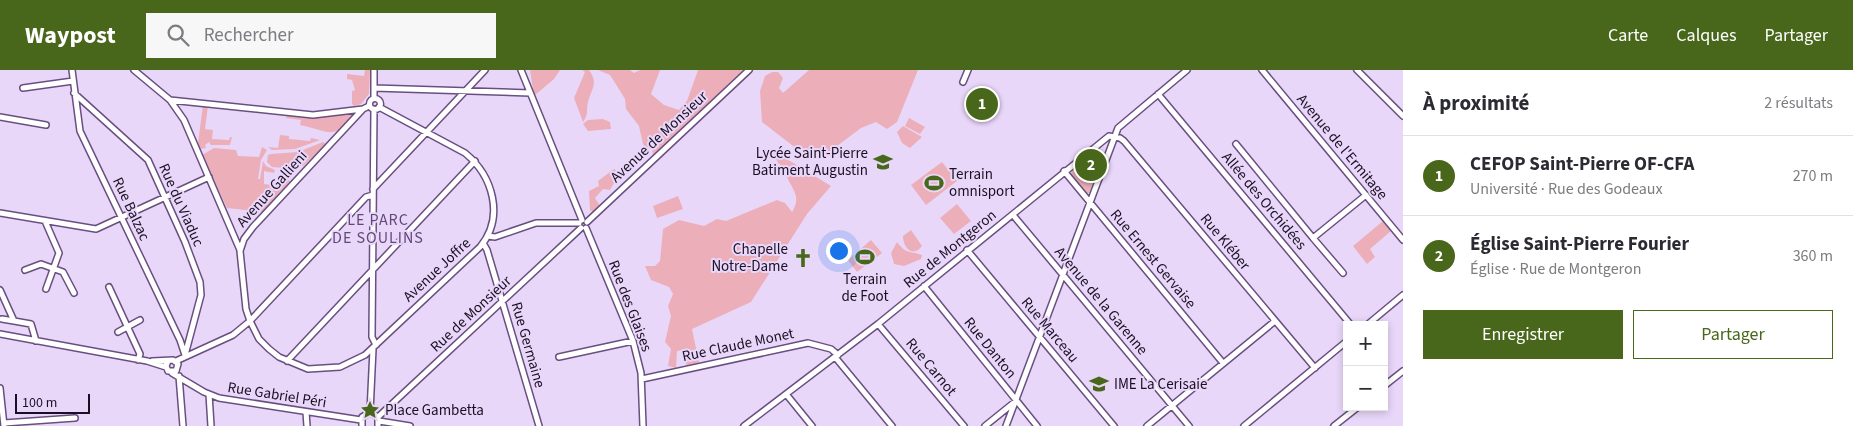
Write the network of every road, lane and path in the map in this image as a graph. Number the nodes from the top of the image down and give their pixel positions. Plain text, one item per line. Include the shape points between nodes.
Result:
1 (72, 70) edge
2 (134, 70) edge
3 (374, 70) edge
4 (485, 70) edge
5 (521, 70) edge
6 (749, 70) edge
7 (968, 70) edge
8 (1262, 70) edge
9 (1357, 70) edge
10 (1185, 71) edge
11 (73, 81) junction
12 (963, 82) dead end
13 (23, 88) dead end
14 (374, 88) junction
15 (466, 90) junction
16 (74, 93) junction
17 (530, 93) junction
18 (1158, 94) junction
19 (374, 98) junction
20 (170, 100) junction
21 (374, 107) junction
22 (363, 109) junction
23 (1403, 116) edge
24 (0, 117) edge
25 (46, 125) dead end
26 (426, 134) junction
27 (1115, 137) junction
28 (1236, 144) dead end
29 (475, 162) junction
30 (1064, 171) junction
31 (209, 176) junction
32 (373, 192) junction
33 (1366, 195) junction
34 (165, 197) junction
35 (1090, 203) junction
36 (0, 213) edge
37 (1013, 215) junction
38 (121, 217) junction
39 (44, 221) junction
40 (583, 224) junction
41 (488, 236) junction
42 (1314, 238) junction
43 (1403, 240) edge
44 (483, 243) junction
45 (967, 250) junction
46 (240, 251) junction
47 (54, 268) junction
48 (25, 270) dead end
49 (372, 271) junction
50 (1342, 272) dead end
51 (1063, 274) junction
52 (924, 286) junction
53 (109, 288) dead end
54 (46, 289) dead end
55 (0, 290) edge
56 (74, 293) dead end
57 (1403, 295) edge
58 (502, 301) junction
59 (2, 319) dead end
60 (140, 320) dead end
61 (14, 321) junction
62 (250, 321) junction
63 (1275, 321) junction
64 (1348, 321) edge
65 (1372, 321) edge
66 (878, 324) junction
67 (128, 327) junction
68 (118, 332) dead end
69 (0, 334) edge
70 (1040, 337) junction
71 (36, 341) junction
72 (632, 341) junction
73 (1343, 344) edge
74 (375, 347) junction
75 (185, 355) junction
76 (365, 355) junction
77 (836, 356) junction
78 (559, 357) dead end
79 (138, 360) junction
80 (147, 361) junction
81 (168, 361) junction
82 (176, 361) junction
83 (287, 361) junction
84 (371, 361) junction
85 (1223, 363) junction
86 (166, 367) junction
87 (178, 368) junction
88 (1315, 368) junction
89 (1403, 371) edge
90 (172, 372) junction
91 (183, 377) junction
92 (642, 379) junction
93 (1388, 383) edge
94 (0, 388) edge
95 (209, 394) junction
96 (786, 394) junction
97 (1016, 400) junction
98 (1172, 406) junction
99 (1353, 411) edge
100 (306, 412) junction
101 (370, 412) junction
102 (75, 418) dead end
103 (378, 421) edge
104 (362, 423) edge
105 (4, 425) edge
106 (183, 426) edge
107 (211, 426) edge
108 (307, 426) edge
109 (410, 426) edge
110 (538, 426) edge
111 (643, 426) edge
112 (744, 426) edge
113 (812, 426) edge
114 (892, 426) edge
115 (964, 426) edge
116 (985, 426) edge
117 (1006, 426) edge
118 (1037, 426) edge
119 (1114, 426) edge
120 (1147, 426) edge
121 (1188, 426) edge
122 (1244, 426) edge
123 (1334, 426) edge

1 - 11 street, Rue Balzac
2 - 20 street
3 - 14 street
4 - 15 street
5 - 17 street, Rue des Glaises
6 - 40 street, Avenue de Monsieur
7 - 12 street
8 - 33 street, Avenue de l'Ermitage
9 - 23 street
10 - 18 street, Rue de Montgeron
11 - 13 street
11 - 16 street, Rue Balzac
14 - 15 street
14 - 19 street
15 - 17 street
15 - 26 street
16 - 34 street, Rue du Viaduc via 148,160
16 - 38 street, Rue Balzac via 80,131
17 - 40 street, Rue des Glaises
18 - 27 street, Rue de Montgeron via 1120,126
18 - 64 street, Allée des Orchidées
19 - 21 street via 370,101
19 - 21 street via 380,102
20 - 22 street via 313,115
20 - 31 street via 184,120
21 - 22 street, Avenue Gallieni
21 - 26 street, Avenue Joffre
21 - 32 street
22 - 46 street, Avenue Gallieni via 253,227
24 - 25 street
26 - 29 street, Avenue Joffre
26 - 32 street
27 - 30 street, Rue de Montgeron via 1106,138
27 - 35 street
27 - 63 street, Rue Kléber via 1124,141
28 - 42 street
29 - 41 street, Avenue Joffre via 488,180 493,198
29 - 49 street
30 - 35 street, Rue Ernest Gervaise
30 - 37 street, Rue de Montgeron
31 - 34 street
31 - 46 street
32 - 49 street
32 - 62 street
33 - 42 street
33 - 43 street, Avenue de l'Ermitage
34 - 38 street
34 - 75 street, Rue du Viaduc via 200,282 201,296
35 - 51 street
35 - 85 street, Rue Ernest Gervaise
36 - 39 street
37 - 45 street, Rue de Montgeron
37 - 51 street, Avenue de la Garenne
38 - 39 street via 96,229
38 - 75 street, Rue Balzac
39 - 47 street via 59,253
40 - 41 street via 536,223 495,238
40 - 58 street, Rue de Monsieur
40 - 72 street, Rue des Glaises
41 - 44 street, Avenue Joffre
42 - 50 street
44 - 58 street, Rue Germaine
44 - 74 street, Avenue Joffre
45 - 52 street, Rue de Montgeron
45 - 70 street, Rue Marceau
46 - 62 street, Avenue Gallieni
47 - 48 street via 41,264
47 - 54 street
47 - 56 street via 63,272
49 - 74 street via 372,337
49 - 83 street
51 - 70 street
51 - 98 street, Avenue de la Garenne
52 - 66 street, Rue de Montgeron
52 - 97 street, Rue Danton
53 - 67 street
55 - 61 street
57 - 65 street
58 - 103 street, Rue de Monsieur
58 - 110 street, Rue Germaine
59 - 61 street
60 - 67 street
61 - 71 street via 31,324
62 - 75 street via 233,335
62 - 83 street, Avenue Gallieni via 259,339
63 - 85 street
63 - 88 street, Rue Kléber
66 - 77 street, Rue de Montgeron
66 - 115 street, Rue Carnot
67 - 68 street
67 - 79 street via 140,354
69 - 71 street
70 - 97 street
70 - 119 street, Rue Marceau
71 - 79 street
72 - 78 street
72 - 92 street, Rue des Glaises
73 - 88 street
74 - 76 street, Avenue Joffre
74 - 84 street
75 - 82 street
76 - 83 street, Avenue Gallieni via 340,367 326,369 308,369
76 - 84 street
77 - 92 street, Rue Claude Monet via 832,349 808,343
77 - 96 street, Rue de Montgeron
77 - 114 street
79 - 80 street
80 - 81 street
80 - 86 street
81 - 82 street
81 - 86 street
82 - 87 street
84 - 101 street
85 - 98 street
86 - 90 street
87 - 90 street
87 - 91 street, Rue Gabriel Péri
88 - 122 street
89 - 93 street
90 - 91 street, Rue Gabriel Péri
91 - 95 street, Rue Gabriel Péri
91 - 106 street
92 - 111 street, Rue des Glaises
94 - 105 street
95 - 100 street, Rue Gabriel Péri
95 - 107 street
96 - 112 street, Rue de Montgeron
96 - 113 street
97 - 116 street
97 - 117 street
97 - 118 street, Rue Danton
98 - 120 street
98 - 121 street, Avenue de la Garenne
99 - 123 street
100 - 104 street, Rue Gabriel Péri
100 - 108 street
101 - 103 street
101 - 104 street via 365,413
102 - 105 street
103 - 109 street

